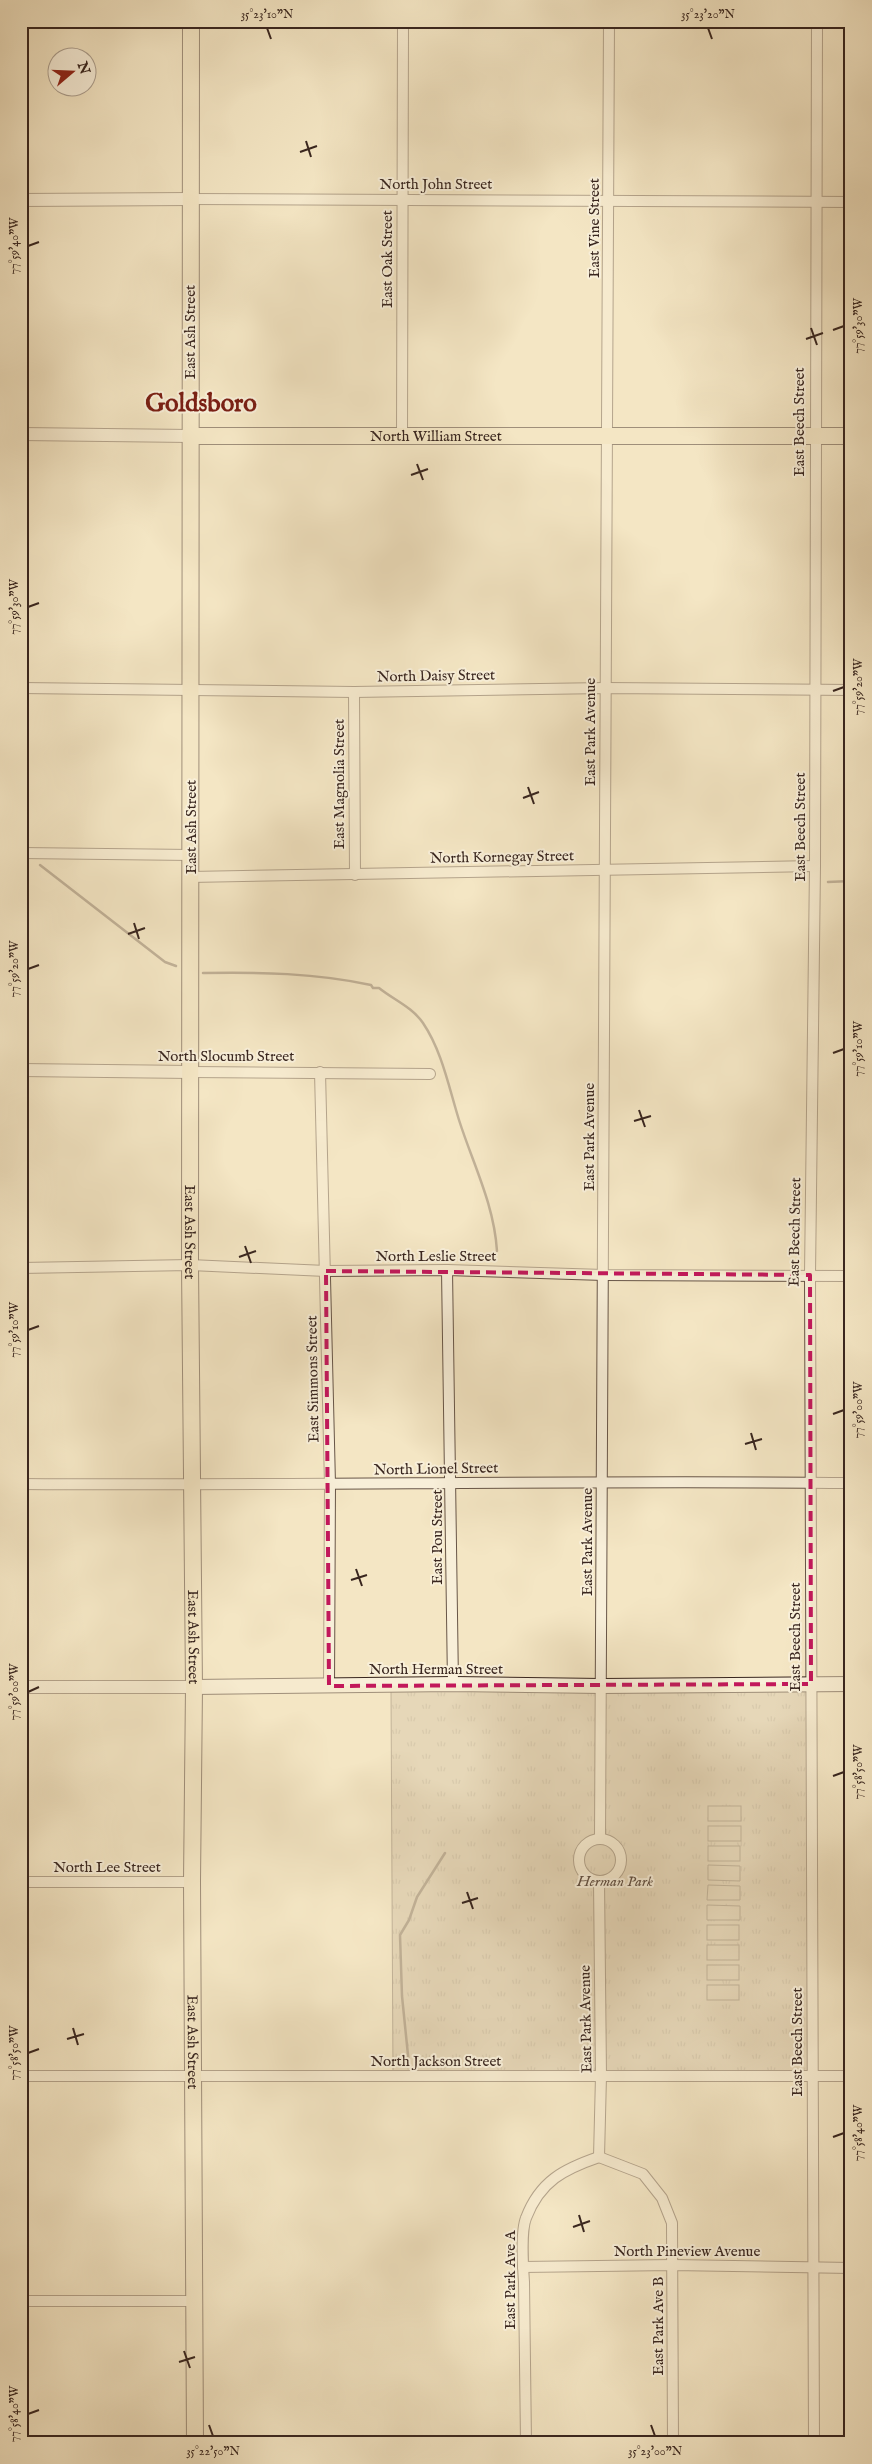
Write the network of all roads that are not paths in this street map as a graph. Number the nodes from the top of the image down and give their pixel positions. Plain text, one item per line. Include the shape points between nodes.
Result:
1 (191, 21) edge
2 (403, 21) edge
3 (608, 21) edge
4 (816, 21) edge
5 (190, 199) junction
6 (21, 200) edge
7 (402, 200) junction
8 (609, 202) junction
9 (816, 202) junction
10 (851, 202) edge
11 (21, 434) edge
12 (607, 435) junction
13 (190, 436) junction
14 (402, 436) junction
15 (814, 436) junction
16 (851, 436) edge
17 (21, 688) edge
18 (605, 688) junction
19 (191, 689) junction
20 (815, 690) junction
21 (851, 690) edge
22 (354, 692) junction
23 (21, 853) edge
24 (191, 854) junction
25 (815, 866) junction
26 (605, 870) junction
27 (354, 875) junction
28 (190, 877) junction
29 (21, 1070) edge
30 (191, 1072) junction
31 (320, 1072) junction
32 (430, 1074) dead end
33 (190, 1265) junction
34 (21, 1268) edge
35 (447, 1270) junction
36 (326, 1271) junction
37 (604, 1274) junction
38 (810, 1275) junction
39 (851, 1276) edge
40 (602, 1480) junction
41 (810, 1482) junction
42 (851, 1483) edge
43 (21, 1484) edge
44 (191, 1484) junction
45 (330, 1484) junction
46 (452, 1484) junction
47 (453, 1684) junction
48 (811, 1684) junction
49 (851, 1684) edge
50 (329, 1686) junction
51 (602, 1686) junction
52 (21, 1687) edge
53 (194, 1687) junction
54 (600, 1839) junction
55 (599, 1880) junction
56 (21, 1882) edge
57 (192, 1882) junction
58 (21, 2076) edge
59 (192, 2076) junction
60 (601, 2076) junction
61 (812, 2076) junction
62 (851, 2076) edge
63 (600, 2158) junction
64 (673, 2265) junction
65 (524, 2267) junction
66 (812, 2268) junction
67 (851, 2268) edge
68 (21, 2301) edge
69 (193, 2301) junction
70 (195, 2443) edge
71 (526, 2443) edge
72 (673, 2443) edge
73 (814, 2443) edge

1 - 5 main road, East Ash Street
2 - 7 street, East Oak Street
3 - 8 street, East Vine Street
4 - 9 street, East Beech Street
5 - 6 street, North John Street
5 - 7 street, North John Street
5 - 13 main road, East Ash Street
7 - 8 street, North John Street
7 - 14 street, East Oak Street
8 - 9 street, North John Street
8 - 12 street, East Vine Street
9 - 10 street, North John Street
9 - 15 street, East Beech Street
11 - 13 street, North William Street
12 - 14 main road, North William Street
12 - 15 main road, North William Street
12 - 18 street, East Park Avenue
13 - 14 main road, North William Street
13 - 19 main road, East Ash Street
15 - 16 main road, North William Street
15 - 20 street, East Beech Street
17 - 19 street, North Daisy Street
18 - 20 street, North Daisy Street
18 - 22 street, North Daisy Street
18 - 26 street, East Park Avenue
19 - 22 street, North Daisy Street
19 - 24 main road, East Ash Street
20 - 21 street, North Daisy Street
20 - 25 street, East Beech Street
22 - 27 street, East Magnolia Street
23 - 24 street
24 - 28 main road, East Ash Street
25 - 26 street, North Kornegay Street
25 - 38 street, East Beech Street
26 - 27 street, North Kornegay Street
26 - 37 street, East Park Avenue
27 - 28 street, North Kornegay Street
28 - 30 main road, East Ash Street
29 - 30 street, North Slocumb Street
30 - 31 street, North Slocumb Street
30 - 33 main road, East Ash Street
31 - 32 street, North Slocumb Street
31 - 36 street, East Simmons Street
33 - 34 street, North Leslie Street
33 - 36 street, North Leslie Street
33 - 44 main road, East Ash Street
35 - 36 street, North Leslie Street
35 - 37 street, North Leslie Street
35 - 46 street, East Pou Street
36 - 45 street, East Simmons Street
37 - 38 street, North Leslie Street
37 - 40 street, East Park Avenue
38 - 39 street, North Leslie Street
38 - 41 street, East Beech Street
40 - 41 street, North Lionel Street
40 - 46 street, North Lionel Street
40 - 51 street, East Park Avenue
41 - 42 street, North Lionel Street
41 - 48 street, East Beech Street
43 - 44 street, North Lionel Street
44 - 45 street, North Lionel Street
44 - 53 main road, East Ash Street
45 - 46 street, North Lionel Street
45 - 50 street, East Simmons Street
46 - 47 street, East Pou Street
47 - 50 main road, North Herman Street
47 - 51 main road, North Herman Street
48 - 49 main road, North Herman Street
48 - 51 main road, North Herman Street
48 - 61 street, East Beech Street
50 - 53 main road, North Herman Street
51 - 54 street, East Park Avenue
52 - 53 street, North Herman Street
53 - 57 main road, East Ash Street
54 - 55 street via 587,1844 580,1859 586,1874
54 - 55 street via 616,1846 621,1861 613,1876
55 - 60 street, East Park Avenue
56 - 57 street, North Lee Street
57 - 59 main road, East Ash Street
58 - 59 street, North Jackson Street
59 - 60 street, North Jackson Street
59 - 69 main road, East Ash Street
60 - 61 street, North Jackson Street
60 - 63 street, East Park Avenue
61 - 62 street, North Jackson Street
61 - 66 street, East Beech Street
63 - 64 street, East Park Ave B via 643,2174 662,2198 672,2223
63 - 65 street, East Park Ave A via 572,2167 550,2180 536,2198 525,2219
64 - 65 street, North Pineview Avenue
64 - 66 street, North Pineview Avenue
64 - 72 street, East Park Ave B
65 - 71 street, East Park Ave A
66 - 67 street, North Pineview Avenue
66 - 73 street, East Beech Street
68 - 69 street
69 - 70 main road, East Ash Street

